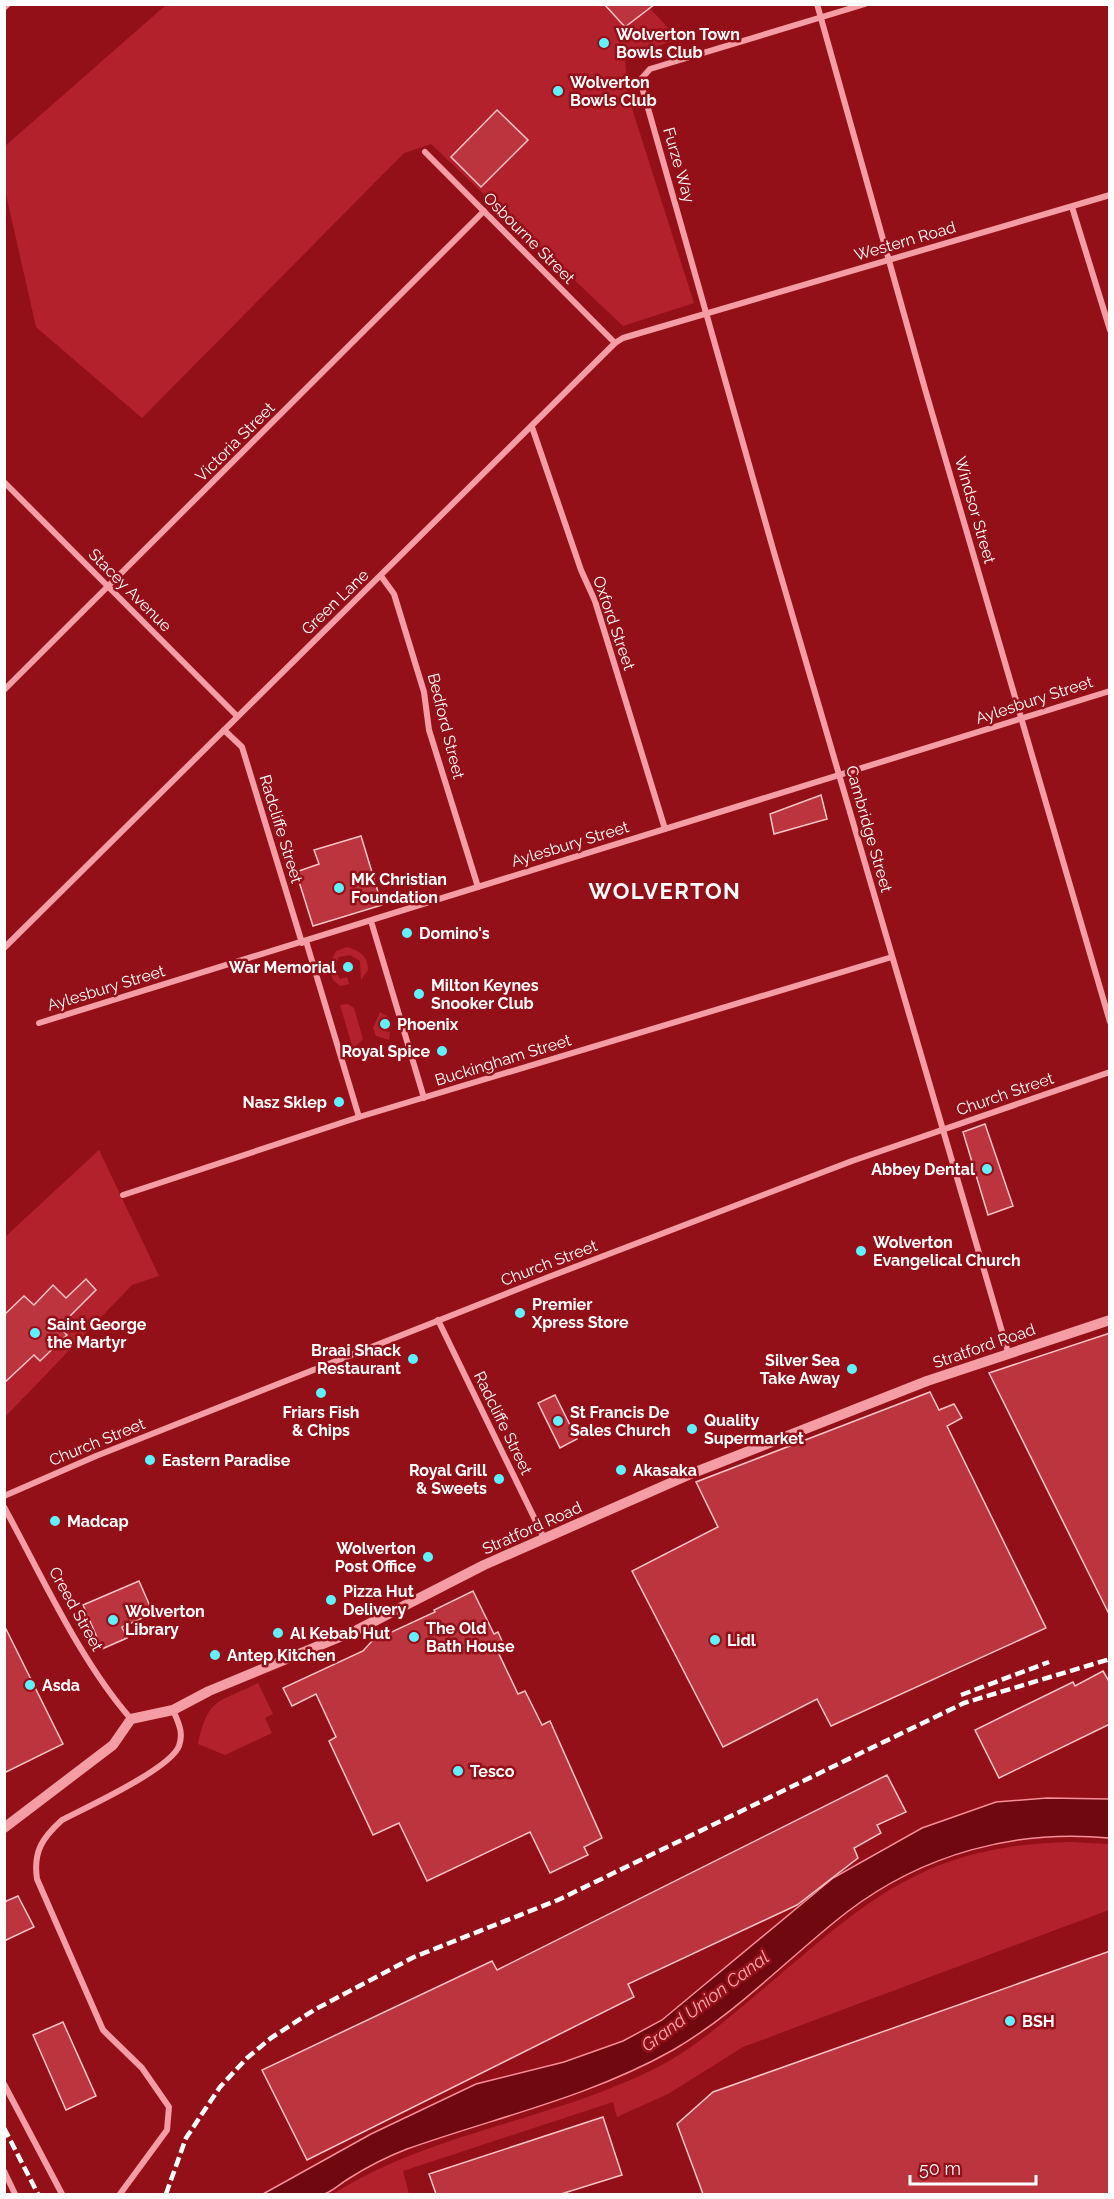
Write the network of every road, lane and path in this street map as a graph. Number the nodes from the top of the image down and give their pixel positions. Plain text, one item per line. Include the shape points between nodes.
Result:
1 (817, 4) edge
2 (865, 4) edge
3 (821, 18) junction
4 (424, 152) dead end
5 (1110, 195) edge
6 (1072, 207) junction
7 (484, 211) junction
8 (890, 260) junction
9 (707, 313) junction
10 (1110, 330) edge
11 (615, 343) junction
12 (532, 427) junction
13 (4, 482) edge
14 (381, 576) junction
15 (109, 587) junction
16 (4, 690) edge
17 (1110, 691) edge
18 (237, 716) junction
19 (1023, 718) junction
20 (224, 730) junction
21 (840, 775) junction
22 (665, 829) junction
23 (478, 887) junction
24 (371, 921) junction
25 (304, 942) junction
26 (4, 948) edge
27 (892, 957) junction
28 (1110, 1022) edge
29 (39, 1023) dead end
30 (1110, 1072) edge
31 (424, 1098) junction
32 (359, 1117) junction
33 (942, 1130) junction
34 (123, 1195) dead end
35 (438, 1320) junction
36 (1110, 1320) edge
37 (1008, 1352) junction
38 (4, 1496) edge
39 (4, 1507) edge
40 (544, 1538) junction
41 (173, 1710) junction
42 (131, 1719) junction
43 (4, 1828) edge
44 (4, 2084) edge
45 (4, 2171) edge
46 (15, 2194) edge
47 (62, 2194) edge
48 (120, 2194) edge

1 - 3 street, Windsor Street
2 - 3 street, Furze Way
3 - 8 street, Windsor Street
3 - 9 street, Furze Way via 650,69 642,78
4 - 7 street, Osbourne Street
5 - 6 street, Western Road
6 - 8 street, Western Road
6 - 10 street
7 - 11 street, Osbourne Street
7 - 15 street, Victoria Street
8 - 9 street, Western Road
8 - 19 street, Windsor Street
9 - 11 street, Green Lane
9 - 21 street, Cambridge Street
11 - 12 street, Green Lane
12 - 14 street, Green Lane
12 - 22 street, Oxford Street via 595,601
13 - 15 street, Stacey Avenue
14 - 18 street, Green Lane
14 - 23 street, Bedford Street via 394,594 424,692 429,730
15 - 16 street, Victoria Street
15 - 18 street, Stacey Avenue
17 - 19 street, Aylesbury Street
18 - 20 street, Green Lane
19 - 21 street, Aylesbury Street
19 - 28 street, Windsor Street
20 - 25 street, Radcliffe Street via 242,747
20 - 26 street, Green Lane
21 - 22 street, Aylesbury Street
21 - 27 street, Cambridge Street
22 - 23 street, Aylesbury Street
23 - 24 street, Aylesbury Street
24 - 25 street, Aylesbury Street
24 - 31 street
25 - 29 street, Aylesbury Street
25 - 32 street, Radcliffe Street
27 - 31 street, Buckingham Street
27 - 33 street, Cambridge Street
30 - 33 street, Church Street
31 - 32 street, Buckingham Street
32 - 34 street, Buckingham Street
33 - 35 street, Church Street
33 - 37 street, Cambridge Street
35 - 38 street, Church Street
35 - 40 street, Radcliffe Street
36 - 37 street, Stratford Road
37 - 40 street, Stratford Road via 693,1473
39 - 42 street, Creed Street via 86,1655
40 - 41 street, Stratford Road via 357,1630
41 - 42 street, Stratford Road
41 - 48 street via 181,1738 172,1758 62,1820 47,1833 35,1853 37,1879 103,2030 142,2068 169,2107 167,2130
42 - 43 street via 113,1745
44 - 47 street
45 - 46 street

